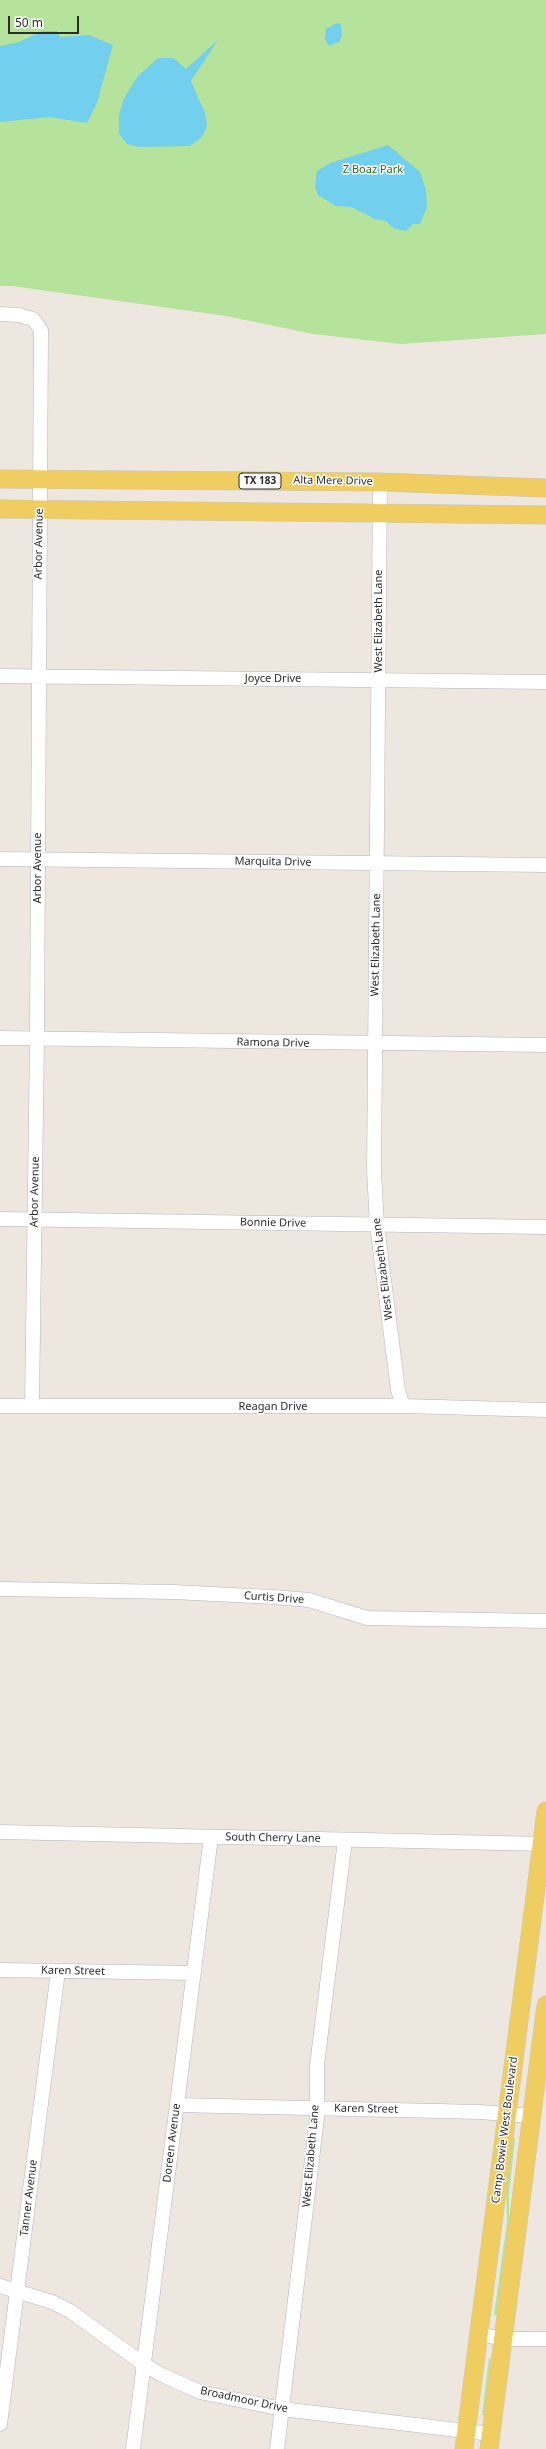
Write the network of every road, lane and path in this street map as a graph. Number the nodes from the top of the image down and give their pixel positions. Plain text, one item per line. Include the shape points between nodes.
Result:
1 (0, 314) edge
2 (0, 479) edge
3 (39, 480) junction
4 (380, 482) junction
5 (546, 488) edge
6 (0, 509) edge
7 (39, 509) junction
8 (380, 512) junction
9 (546, 515) edge
10 (0, 676) edge
11 (38, 677) junction
12 (379, 679) junction
13 (546, 682) edge
14 (0, 859) edge
15 (38, 859) junction
16 (377, 864) junction
17 (546, 865) edge
18 (0, 1038) edge
19 (37, 1038) junction
20 (374, 1043) junction
21 (546, 1045) edge
22 (0, 1220) edge
23 (35, 1220) junction
24 (377, 1225) junction
25 (546, 1227) edge
26 (0, 1406) edge
27 (32, 1406) junction
28 (403, 1406) junction
29 (546, 1410) edge
30 (0, 1589) edge
31 (546, 1621) edge
32 (546, 1811) edge
33 (0, 1832) edge
34 (211, 1837) junction
35 (345, 1840) junction
36 (544, 1844) edge
37 (0, 1970) edge
38 (58, 1971) junction
39 (193, 1973) junction
40 (546, 2005) edge
41 (177, 2105) junction
42 (316, 2108) junction
43 (507, 2113) junction
44 (532, 2116) junction
45 (0, 2286) edge
46 (17, 2291) junction
47 (479, 2334) junction
48 (503, 2339) junction
49 (546, 2339) edge
50 (145, 2365) junction
51 (282, 2408) junction
52 (0, 2424) edge
53 (465, 2441) edge
54 (490, 2442) edge
55 (134, 2449) edge
56 (277, 2449) edge

1 - 3 street, Arbor Avenue via 32,319 41,330
2 - 3 main road, Alta Mere Drive / TX 183
3 - 4 main road, Alta Mere Drive / TX 183
3 - 7 street, Arbor Avenue
4 - 5 main road, Alta Mere Drive / TX 183
4 - 8 street, West Elizabeth Lane
6 - 7 main road
7 - 8 main road
7 - 11 street, Arbor Avenue
8 - 9 main road
8 - 12 street, West Elizabeth Lane
10 - 11 street, Joyce Drive
11 - 12 street, Joyce Drive
11 - 15 street, Arbor Avenue
12 - 13 street, Joyce Drive
12 - 16 street, West Elizabeth Lane
14 - 15 street, Marquita Drive
15 - 16 street, Marquita Drive
15 - 19 street, Arbor Avenue
16 - 17 street, Marquita Drive
16 - 20 street, West Elizabeth Lane
18 - 19 street, Ramona Drive
19 - 20 street, Ramona Drive
19 - 23 street, Arbor Avenue
20 - 21 street, Ramona Drive
20 - 24 street, West Elizabeth Lane via 374,1170
22 - 23 street, Bonnie Drive
23 - 24 street, Bonnie Drive
23 - 27 street, Arbor Avenue
24 - 25 street, Bonnie Drive
24 - 28 street, West Elizabeth Lane via 398,1390
26 - 27 street, Reagan Drive
27 - 28 street, Reagan Drive
28 - 29 street, Reagan Drive
30 - 31 street, Curtis Drive via 274,1597 309,1600 367,1618
32 - 36 main road, Camp Bowie West Boulevard
33 - 34 street, South Cherry Lane
34 - 35 street, South Cherry Lane
34 - 39 street, Doreen Avenue
35 - 36 street, South Cherry Lane
35 - 42 street, West Elizabeth Lane via 317,2064
36 - 43 main road, Camp Bowie West Boulevard
37 - 38 street, Karen Street
38 - 39 street, Karen Street
38 - 46 street, Tanner Avenue
39 - 41 street, Doreen Avenue
40 - 44 main road
41 - 42 street, Karen Street via 257,2109
41 - 50 street, Doreen Avenue
42 - 43 street, Karen Street
42 - 51 street, West Elizabeth Lane via 317,2118
43 - 44 street, Karen Street
43 - 47 main road, Camp Bowie West Boulevard
44 - 48 main road
45 - 46 street, Broadmoor Drive
46 - 50 street, Broadmoor Drive via 70,2311
46 - 52 street, Tanner Avenue
47 - 48 street
47 - 53 main road, Camp Bowie West Boulevard
48 - 49 street
48 - 54 main road
50 - 51 street, Broadmoor Drive via 200,2392
50 - 55 street, Doreen Avenue
51 - 53 street, Broadmoor Drive
51 - 56 street, West Elizabeth Lane
53 - 54 street, Broadmoor Drive

